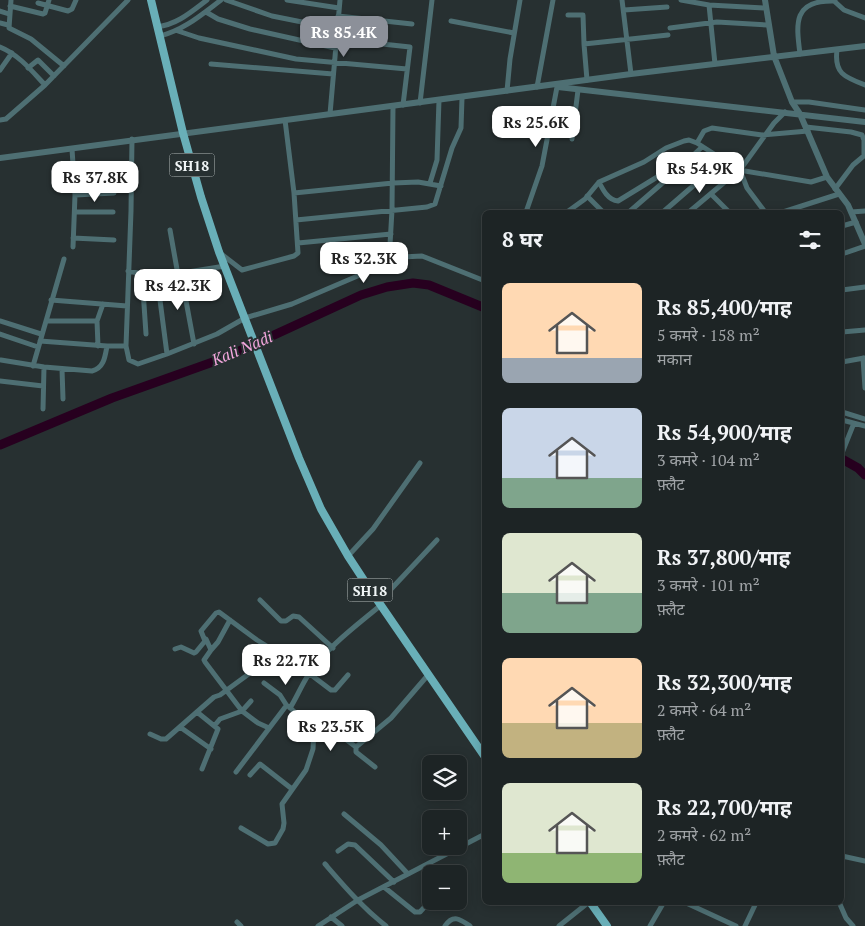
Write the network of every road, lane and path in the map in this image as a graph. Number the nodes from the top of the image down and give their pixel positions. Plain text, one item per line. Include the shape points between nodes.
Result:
1 (11, 0) edge
2 (76, 0) edge
3 (128, 0) edge
4 (151, 0) edge
5 (207, 0) edge
6 (221, 0) edge
7 (226, 0) edge
8 (287, 0) edge
9 (340, 0) edge
10 (432, 0) edge
11 (520, 0) edge
12 (553, 0) edge
13 (622, 0) edge
14 (681, 0) edge
15 (765, 0) edge
16 (835, 1) edge
17 (39, 2) edge
18 (48, 3) edge
19 (709, 5) junction
20 (10, 6) junction
21 (666, 7) dead end
22 (339, 8) junction
23 (766, 8) junction
24 (624, 10) junction
25 (0, 11) edge
26 (35, 12) junction
27 (206, 12) junction
28 (9, 14) junction
29 (568, 15) dead end
30 (338, 16) junction
31 (865, 18) edge
32 (451, 21) dead end
33 (0, 23) edge
34 (711, 23) junction
35 (412, 24) dead end
36 (8, 25) junction
37 (768, 25) junction
38 (157, 27) junction
39 (670, 28) dead end
40 (337, 29) junction
41 (178, 31) junction
42 (514, 32) junction
43 (668, 35) dead end
44 (160, 36) junction
45 (336, 39) junction
46 (626, 39) junction
47 (584, 44) junction
48 (865, 46) edge
49 (0, 47) edge
50 (335, 48) junction
51 (837, 50) junction
52 (12, 53) junction
53 (800, 54) junction
54 (774, 56) junction
55 (334, 62) junction
56 (211, 64) dead end
57 (715, 64) junction
58 (64, 66) junction
59 (28, 68) junction
60 (407, 69) junction
61 (0, 70) edge
62 (333, 74) junction
63 (631, 74) junction
64 (54, 76) junction
65 (587, 80) junction
66 (45, 85) junction
67 (865, 85) edge
68 (549, 86) junction
69 (537, 87) junction
70 (557, 87) junction
71 (578, 90) junction
72 (507, 91) junction
73 (462, 98) junction
74 (439, 100) junction
75 (792, 102) junction
76 (420, 103) junction
77 (403, 105) junction
78 (393, 106) junction
79 (865, 110) edge
80 (785, 112) junction
81 (330, 114) junction
82 (800, 114) junction
83 (0, 120) edge
84 (285, 120) junction
85 (865, 122) edge
86 (807, 129) junction
87 (183, 133) junction
88 (766, 134) junction
89 (572, 139) dead end
90 (132, 140) junction
91 (700, 145) junction
92 (72, 149) junction
93 (864, 155) edge
94 (0, 158) edge
95 (723, 160) junction
96 (739, 170) junction
97 (674, 173) junction
98 (827, 177) junction
99 (599, 182) junction
100 (393, 183) junction
101 (430, 183) junction
102 (441, 186) junction
103 (294, 192) junction
104 (837, 192) junction
105 (114, 193) dead end
106 (711, 194) junction
107 (75, 195) junction
108 (587, 196) junction
109 (392, 210) junction
110 (527, 210) edge
111 (572, 210) edge
112 (601, 210) edge
113 (632, 210) edge
114 (665, 210) edge
115 (693, 210) edge
116 (727, 210) edge
117 (764, 210) edge
118 (788, 210) edge
119 (865, 211) edge
120 (75, 212) junction
121 (113, 212) dead end
122 (851, 212) junction
123 (296, 220) junction
124 (856, 222) junction
125 (844, 225) edge
126 (170, 230) dead end
127 (391, 234) junction
128 (73, 238) junction
129 (114, 240) dead end
130 (298, 243) junction
131 (865, 245) edge
132 (72, 247) dead end
133 (219, 252) junction
134 (844, 253) edge
135 (64, 259) dead end
136 (389, 262) junction
137 (224, 266) junction
138 (128, 271) junction
139 (179, 274) junction
140 (142, 275) junction
141 (157, 277) junction
142 (482, 280) edge
143 (865, 287) edge
144 (844, 290) edge
145 (51, 300) junction
146 (103, 304) junction
147 (126, 306) junction
148 (0, 320) edge
149 (46, 320) junction
150 (97, 321) junction
151 (246, 321) junction
152 (865, 330) edge
153 (844, 332) edge
154 (0, 334) edge
155 (41, 334) junction
156 (146, 334) dead end
157 (39, 344) junction
158 (194, 344) junction
159 (98, 346) junction
160 (126, 346) junction
161 (112, 347) junction
162 (167, 354) junction
163 (864, 358) edge
164 (1, 360) edge
165 (844, 362) edge
166 (33, 366) junction
167 (44, 368) junction
168 (62, 369) junction
169 (0, 381) edge
170 (43, 386) junction
171 (865, 388) edge
172 (63, 399) dead end
173 (43, 409) dead end
174 (844, 413) edge
175 (865, 419) edge
176 (844, 420) edge
177 (854, 423) junction
178 (865, 426) edge
179 (844, 448) edge
180 (420, 463) dead end
181 (437, 540) dead end
182 (348, 556) junction
183 (260, 600) dead end
184 (380, 604) junction
185 (230, 620) junction
186 (206, 639) junction
187 (333, 648) junction
188 (174, 649) dead end
189 (211, 650) junction
190 (280, 656) junction
191 (309, 673) junction
192 (348, 675) dead end
193 (428, 675) junction
194 (264, 683) dead end
195 (227, 690) junction
196 (251, 701) dead end
197 (289, 707) junction
198 (242, 711) junction
199 (197, 712) junction
200 (215, 725) junction
201 (180, 727) junction
202 (269, 728) junction
203 (150, 734) dead end
204 (315, 734) junction
205 (356, 747) junction
206 (211, 749) junction
207 (482, 753) edge
208 (375, 767) dead end
209 (202, 770) dead end
210 (236, 772) dead end
211 (250, 775) dead end
212 (292, 789) junction
213 (344, 814) dead end
214 (241, 828) dead end
215 (482, 836) edge
216 (338, 851) dead end
217 (844, 856) edge
218 (865, 861) edge
219 (325, 864) dead end
220 (408, 874) junction
221 (394, 882) junction
222 (384, 887) junction
223 (358, 900) junction
224 (586, 905) edge
225 (592, 905) edge
226 (662, 905) edge
227 (690, 905) edge
228 (756, 905) edge
229 (840, 905) edge
230 (422, 910) edge
231 (331, 917) junction
232 (318, 926) edge
233 (342, 926) edge
234 (386, 926) edge
235 (445, 926) edge
236 (470, 926) edge
237 (559, 926) edge
238 (607, 926) edge
239 (650, 926) edge
240 (736, 926) edge
241 (745, 926) edge
242 (853, 926) edge

1 - 20 street
2 - 18 street via 70,10
3 - 58 street
4 - 38 main road, SH18
5 - 38 street via 174,23
6 - 27 street
7 - 40 street via 272,16
8 - 22 street
9 - 22 street
10 - 76 street
11 - 42 street
12 - 69 street
13 - 24 street
14 - 19 street
15 - 23 street
16 - 31 street via 844,10
16 - 53 street via 810,3 801,13 797,26
17 - 18 street
17 - 26 street
18 - 26 street via 44,14
19 - 23 street
19 - 34 street
20 - 26 street
20 - 28 street
21 - 24 street
22 - 30 street
23 - 37 street
24 - 46 street
25 - 28 street
27 - 41 street
27 - 50 street via 258,31
28 - 36 street
29 - 47 street via 582,15
30 - 35 street
30 - 40 street
32 - 42 street
33 - 36 street
34 - 37 street
34 - 39 street
34 - 57 street
36 - 58 street
37 - 54 street
38 - 44 main road, SH18
40 - 45 street
41 - 44 street
41 - 55 street via 275,55
42 - 72 street
43 - 46 street
44 - 87 main road, SH18
45 - 50 street
45 - 60 street via 408,46
46 - 47 street
46 - 63 street
47 - 65 street
48 - 51 street
49 - 52 street
50 - 55 street
51 - 53 street
51 - 67 street via 838,70
52 - 59 street
52 - 61 street
53 - 54 street
54 - 57 street
54 - 75 street
55 - 60 street
55 - 62 street
56 - 62 street
57 - 63 street
58 - 64 street
59 - 64 street via 38,60
59 - 66 street
60 - 77 street
62 - 81 street
63 - 65 street
64 - 66 street
65 - 68 street
66 - 83 street via 6,119
68 - 69 street
68 - 70 street
69 - 72 street
70 - 71 street
70 - 110 street via 542,166
71 - 80 street
71 - 89 street
72 - 73 street
73 - 74 street
73 - 102 street via 461,128
74 - 76 street
74 - 101 street via 437,160
75 - 79 street
75 - 82 street
76 - 77 street
77 - 78 street
78 - 81 street
78 - 100 street
80 - 82 street
80 - 88 street
81 - 84 street
82 - 85 street
82 - 86 street
84 - 87 street
84 - 103 street
86 - 88 street
86 - 93 street via 862,135
86 - 98 street
87 - 90 street
87 - 133 main road, SH18
88 - 91 street via 712,128 704,131
88 - 96 street
90 - 92 street
90 - 138 street
91 - 95 street
91 - 97 street
91 - 99 street via 688,140 677,143
92 - 94 street
92 - 107 street
93 - 104 street via 853,165
95 - 96 street
95 - 114 street
96 - 98 street via 811,182
96 - 106 street
96 - 117 street via 747,188
97 - 99 street via 667,171 618,201 609,197
97 - 113 street
98 - 104 street
99 - 108 street
100 - 101 street
100 - 103 street
100 - 109 street
101 - 102 street
102 - 109 street via 437,201 432,206
103 - 123 street
104 - 118 street
104 - 122 street
105 - 107 street
106 - 115 street
106 - 116 street
107 - 120 street
108 - 111 street
108 - 112 street
109 - 123 street
109 - 127 street
119 - 122 street
120 - 121 street
120 - 128 street
122 - 124 street
123 - 130 street
124 - 125 street
124 - 131 street
126 - 139 street
127 - 130 street
127 - 136 street
128 - 129 street
128 - 132 street
130 - 133 street via 297,255 247,270 239,268
131 - 134 street
133 - 137 main road, SH18
135 - 145 street
136 - 142 street via 402,257 422,256
136 - 151 street
137 - 139 street
137 - 151 main road, SH18
138 - 140 street
138 - 147 street
139 - 141 street
139 - 158 street
140 - 141 street
140 - 156 street
141 - 162 street
143 - 144 street
145 - 146 street
145 - 149 street
146 - 147 street
146 - 150 street
147 - 160 street
148 - 155 street
149 - 150 street
149 - 155 street
150 - 159 street
151 - 158 street
151 - 182 main road, SH18 via 299,458
152 - 153 street
154 - 157 street
155 - 157 street
157 - 159 street
157 - 166 street
158 - 162 street
159 - 161 street
160 - 161 street
160 - 162 street via 129,360 133,363
161 - 168 street via 97,370
163 - 165 street
163 - 171 street
164 - 166 street
166 - 167 street
167 - 168 street
167 - 170 street
168 - 172 street
169 - 170 street
170 - 173 street
174 - 175 street
176 - 177 street
177 - 178 street
177 - 179 street
180 - 182 street via 373,529
181 - 184 street
182 - 184 main road, SH18
183 - 187 street via 281,621 299,616
184 - 187 street
184 - 193 main road, SH18
185 - 186 street via 216,613 201,631
185 - 189 street
185 - 190 street
186 - 188 street via 195,653 181,647
186 - 189 street
187 - 191 street
189 - 195 street via 204,661
190 - 191 street
190 - 195 street
191 - 192 street via 332,690
191 - 197 street
193 - 205 street via 397,712
193 - 207 main road, SH18
194 - 197 street
195 - 198 street
195 - 199 street
196 - 198 street
197 - 202 street
197 - 204 street via 312,726
198 - 200 street via 220,719
198 - 202 street
199 - 200 street
199 - 201 street
200 - 206 street via 218,732
201 - 203 street via 166,739
201 - 206 street
202 - 210 street
204 - 205 street via 330,742 340,735
204 - 212 street via 306,770
205 - 208 street via 356,752
206 - 209 street
211 - 212 street via 260,764
212 - 214 street via 282,804 284,823 275,843 268,844
213 - 220 street via 381,845
215 - 220 street
216 - 221 street via 348,844 355,845
217 - 218 street
219 - 223 street
220 - 221 street
221 - 222 street
222 - 223 street
222 - 230 street via 415,912
223 - 231 street
223 - 234 street
224 - 237 street
225 - 238 main road
226 - 239 street
227 - 240 street
228 - 241 street
229 - 242 street
231 - 232 street
231 - 233 street
235 - 236 street via 455,918

